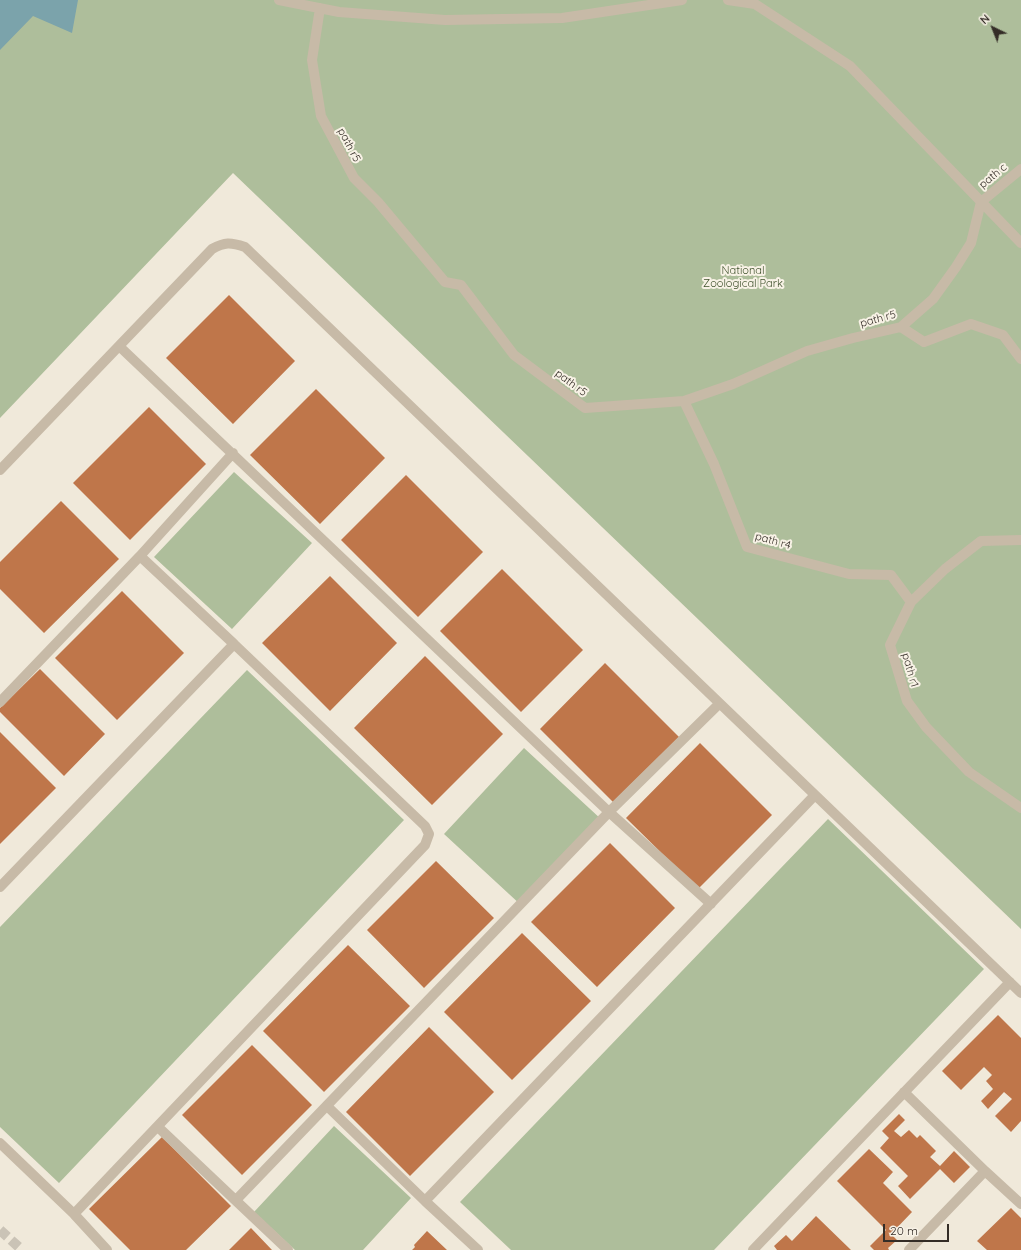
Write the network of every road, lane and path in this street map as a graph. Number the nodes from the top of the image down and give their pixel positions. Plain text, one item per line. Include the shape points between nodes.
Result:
1 (279, 0) edge
2 (682, 0) edge
3 (728, 0) edge
4 (320, 8) junction
5 (1021, 169) edge
6 (982, 202) junction
7 (1021, 243) edge
8 (901, 327) junction
9 (119, 346) junction
10 (1021, 359) edge
11 (684, 401) junction
12 (232, 453) junction
13 (0, 470) edge
14 (1021, 540) edge
15 (140, 556) junction
16 (910, 602) junction
17 (234, 644) junction
18 (0, 702) edge
19 (719, 704) junction
20 (815, 795) junction
21 (1021, 808) edge
22 (609, 812) junction
23 (0, 887) edge
24 (710, 904) junction
25 (1010, 982) junction
26 (1021, 993) edge
27 (904, 1092) junction
28 (326, 1106) junction
29 (158, 1127) junction
30 (0, 1143) edge
31 (985, 1171) junction
32 (236, 1200) junction
33 (425, 1201) junction
34 (1021, 1204) edge
35 (74, 1214) junction
36 (107, 1250) edge
37 (288, 1250) edge
38 (478, 1250) edge
39 (753, 1250) edge
40 (909, 1250) edge

1 - 4 street
2 - 4 street via 562,18 445,20 339,12
3 - 6 street via 755,4 850,66
4 - 11 street, path r5 via 312,60 321,116 354,178 378,202 445,282 461,286 514,354 585,408
5 - 6 street, path c
6 - 7 street
6 - 8 street, path r5 via 971,242 956,267 933,299
8 - 10 street via 924,342 971,324 1003,335
8 - 11 street, path r5 via 807,351 733,384
9 - 12 street
9 - 13 street
9 - 19 street via 212,249 223,243 244,247
11 - 16 street, path r4 via 714,464 747,547 849,574 891,575
12 - 15 street
12 - 22 street
14 - 16 street, path r1 via 981,541 945,569
15 - 17 street
15 - 18 street
16 - 21 street, path r1 via 890,645 907,701 926,727 969,772
17 - 23 street
17 - 29 street via 425,826 429,834 426,845
19 - 20 street
19 - 22 street
20 - 24 street
20 - 25 street
22 - 24 street
22 - 28 street
24 - 33 street
25 - 26 street
25 - 27 street
27 - 31 street
27 - 39 street
28 - 32 street
28 - 33 street
29 - 32 street
29 - 35 street
30 - 35 street
31 - 34 street
31 - 40 street
32 - 37 street
33 - 38 street
35 - 36 street

